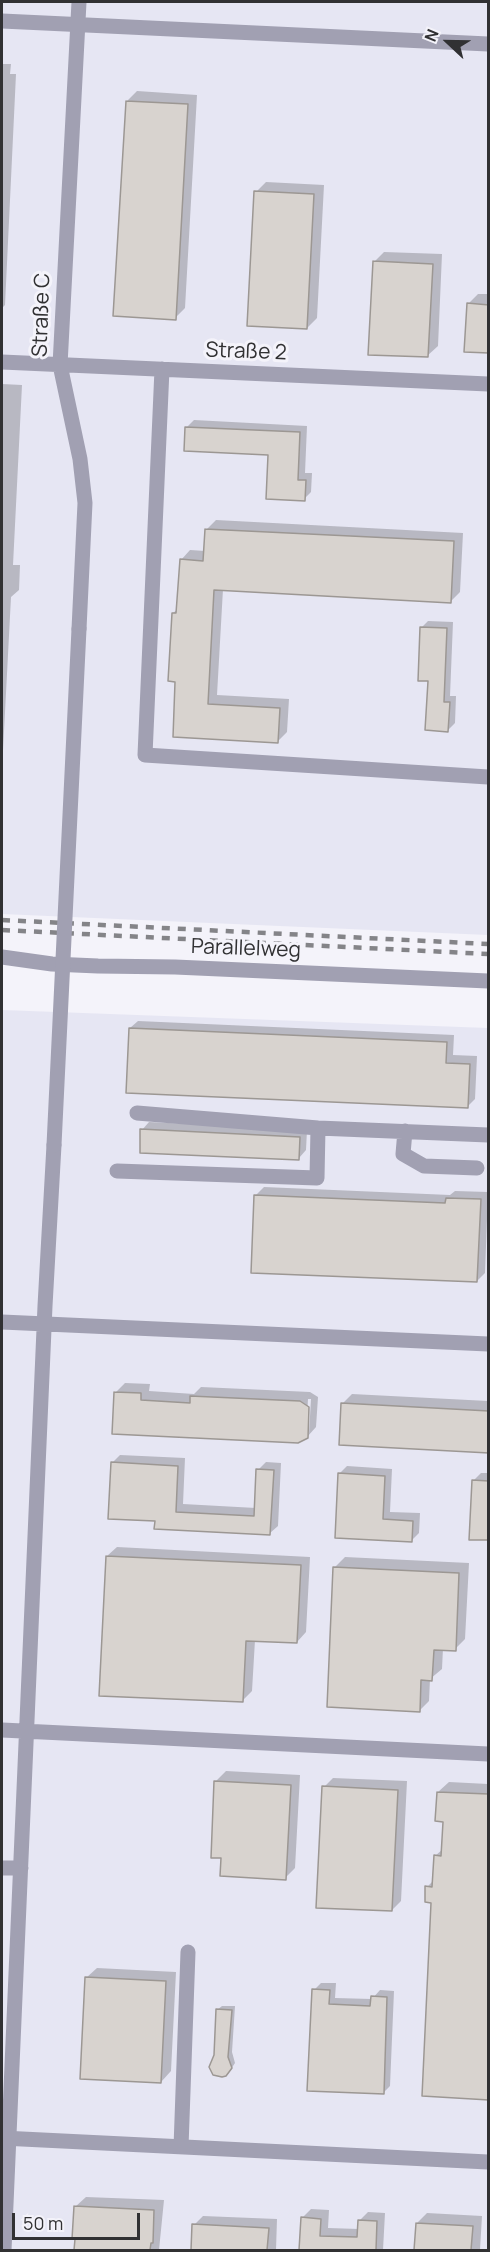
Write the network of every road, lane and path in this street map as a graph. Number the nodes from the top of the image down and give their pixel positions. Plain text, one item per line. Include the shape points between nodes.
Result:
1 (79, 2) edge
2 (2, 21) edge
3 (77, 24) junction
4 (489, 44) edge
5 (2, 362) edge
6 (60, 365) junction
7 (162, 369) junction
8 (489, 384) edge
9 (489, 777) edge
10 (2, 957) edge
11 (489, 981) edge
12 (137, 1113) dead end
13 (318, 1128) junction
14 (405, 1131) junction
15 (489, 1135) edge
16 (477, 1168) dead end
17 (117, 1171) dead end
18 (2, 1322) edge
19 (44, 1324) junction
20 (489, 1344) edge
21 (2, 1730) edge
22 (27, 1732) junction
23 (489, 1754) edge
24 (2, 1868) edge
25 (21, 1868) junction
26 (188, 1952) dead end
27 (5, 2139) edge
28 (181, 2147) junction
29 (489, 2162) edge
30 (4, 2250) edge

1 - 3 street, Straße C
2 - 3 street
3 - 4 street
3 - 6 street, Straße C
5 - 6 street, Straße 2
6 - 7 street, Straße 2
6 - 19 street, Straße C, bridge via 85,503
7 - 8 street, Straße 2
7 - 9 street via 145,755
10 - 11 street, Parallelweg via 52,964
12 - 13 street
13 - 14 street
13 - 17 street via 317,1178
14 - 15 street
14 - 16 street via 403,1154 424,1166
18 - 19 street
19 - 20 street
19 - 22 street, Straße C
21 - 22 street
22 - 23 street
22 - 25 street, Straße C
24 - 25 street
25 - 27 street, Straße C
26 - 28 street
27 - 28 street
27 - 30 street, Straße C
28 - 29 street

